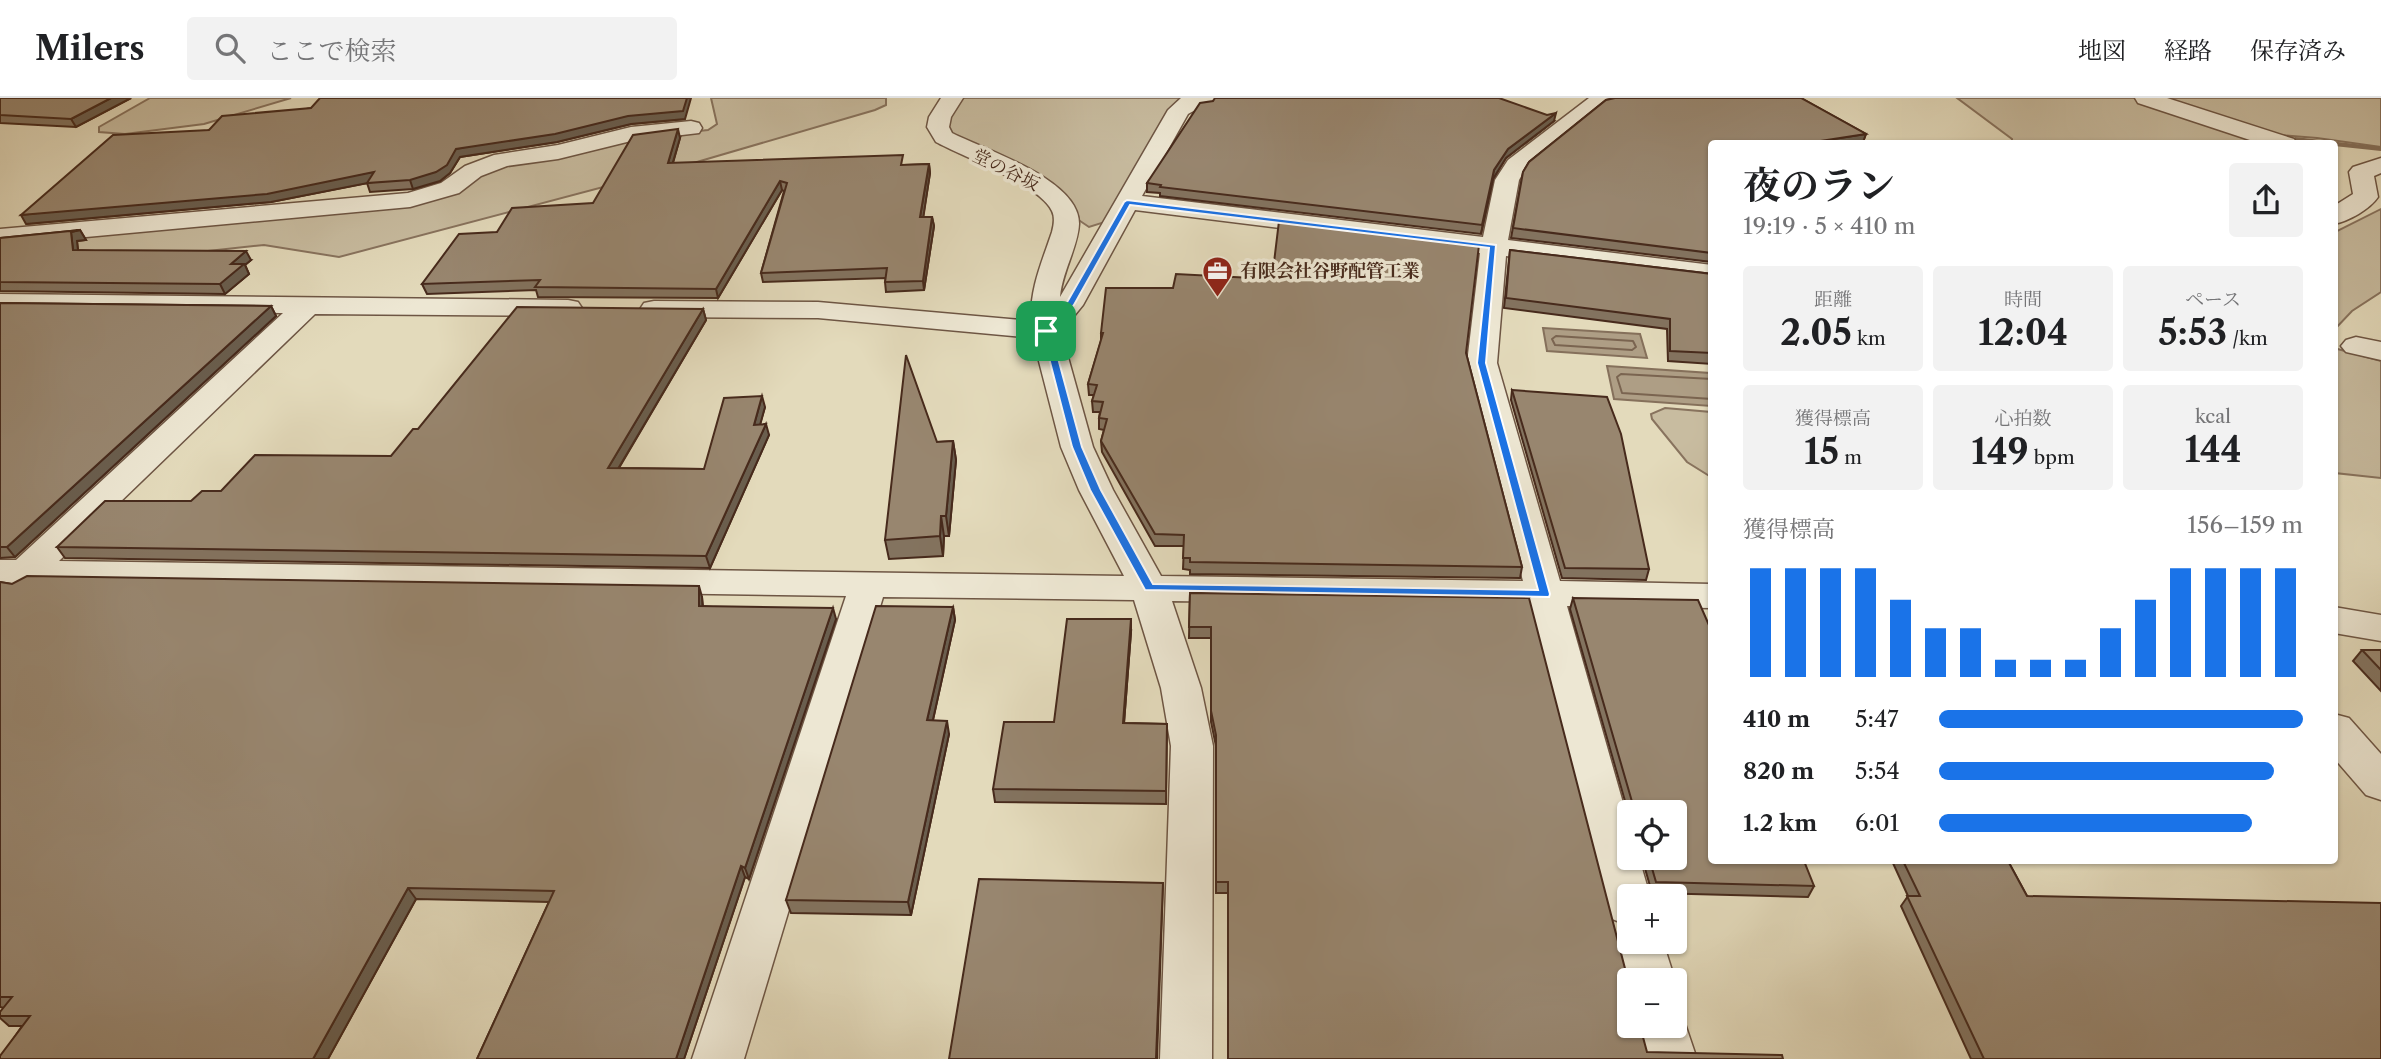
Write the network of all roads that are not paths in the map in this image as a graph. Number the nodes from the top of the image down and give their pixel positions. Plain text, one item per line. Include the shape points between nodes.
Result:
1 (952, 98) edge
2 (1207, 98) edge
3 (1602, 98) edge
4 (2146, 98) edge
5 (691, 128) dead end
6 (2274, 140) edge
7 (2362, 167) edge
8 (2374, 199) edge
9 (1127, 202) junction
10 (2338, 215) edge
11 (0, 237) edge
12 (1494, 246) junction
13 (1708, 272) edge
14 (0, 302) edge
15 (308, 305) junction
16 (1046, 331) junction
17 (8, 580) edge
18 (868, 584) junction
19 (1149, 588) junction
20 (1545, 594) junction
21 (1708, 596) edge
22 (2338, 621) edge
23 (2381, 628) edge
24 (2338, 734) edge
25 (2381, 783) edge
26 (1623, 884) edge
27 (1665, 1038) edge
28 (718, 1059) edge
29 (1186, 1059) edge
30 (1671, 1059) edge

1 - 16 street, 堂の谷坂 via 940,117 944,137 1038,183 1064,209 1068,224 1043,300
2 - 9 street via 1179,110
3 - 12 street via 1510,172
4 - 6 street
5 - 11 street via 631,134 502,160 450,188 410,200
7 - 8 street
8 - 10 street
9 - 12 street
9 - 16 street via 1069,305
12 - 13 street
12 - 20 street via 1482,363
14 - 15 street
15 - 16 street via 818,310
15 - 17 street
16 - 19 street via 1077,447
17 - 18 street
18 - 19 street
18 - 28 street
19 - 20 street
19 - 29 street via 1181,688 1192,746
20 - 21 street
20 - 26 street
22 - 23 street
24 - 25 street
27 - 30 street

